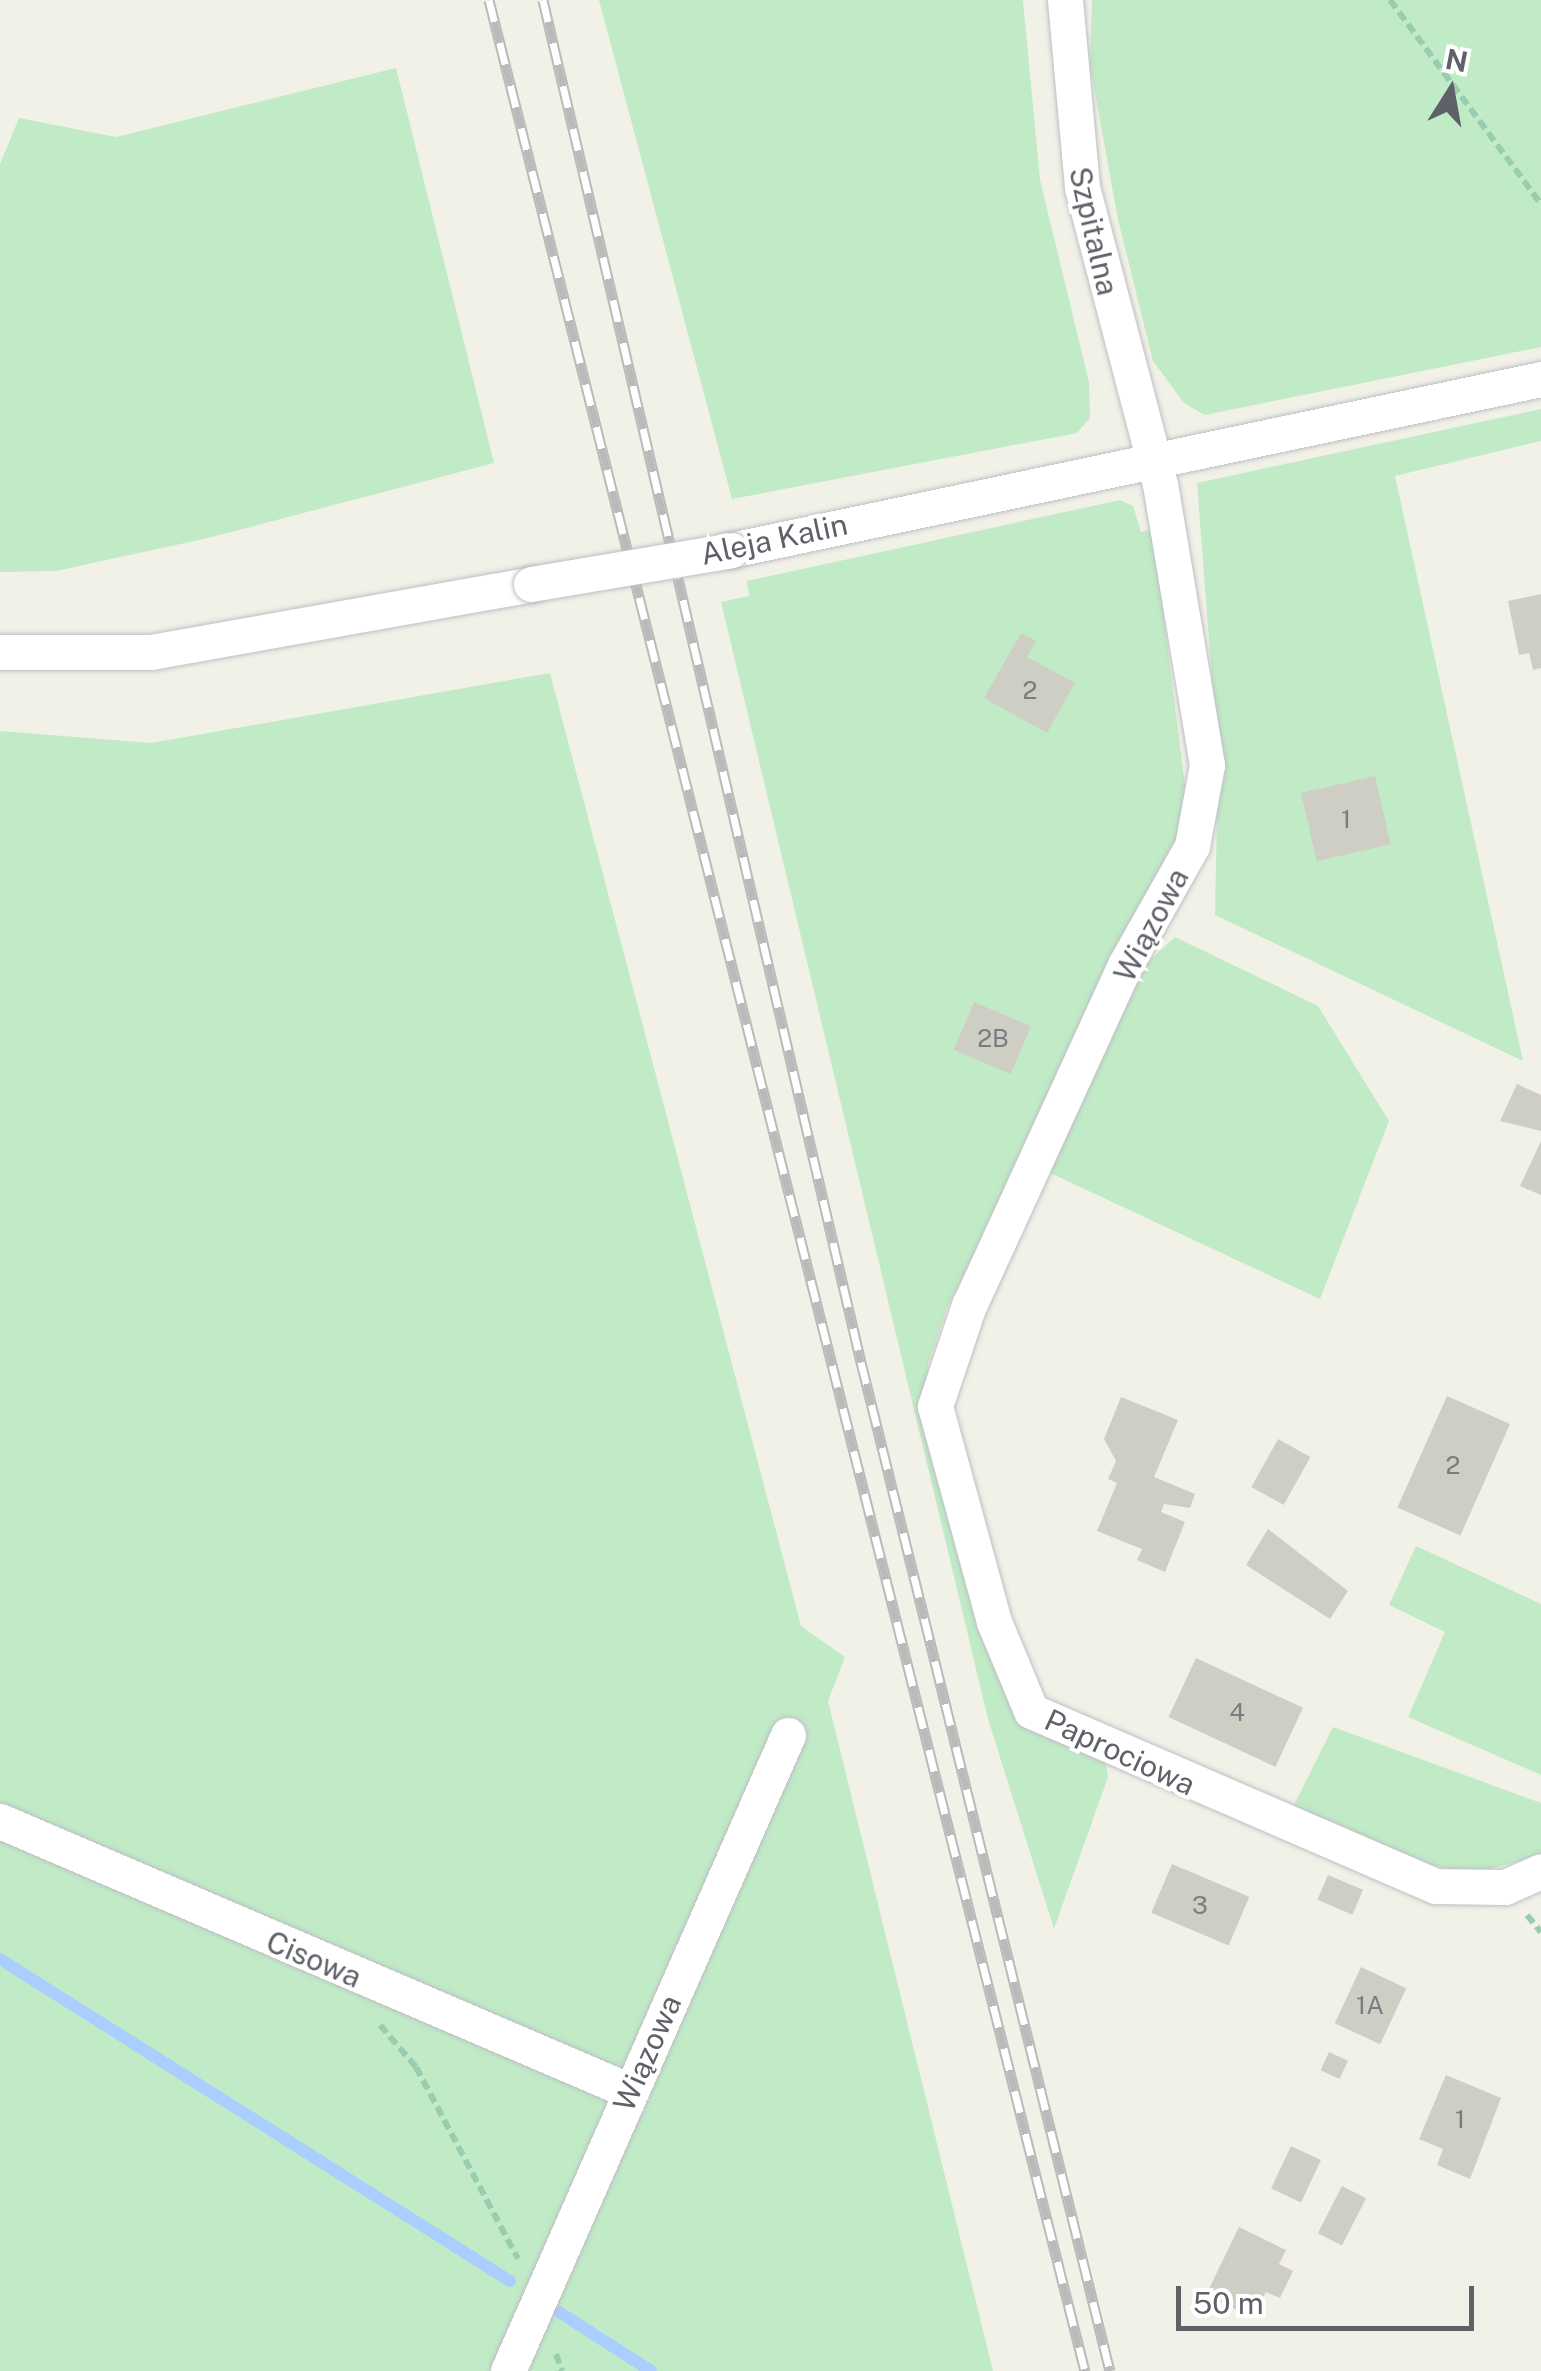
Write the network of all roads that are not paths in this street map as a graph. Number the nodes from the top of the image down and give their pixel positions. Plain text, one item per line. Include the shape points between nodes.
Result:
1 (1065, 0) edge
2 (1541, 379) edge
3 (1148, 458) junction
4 (0, 652) edge
5 (945, 1364) joint
6 (788, 1735) dead end
7 (4, 1830) edge
8 (1541, 1872) edge
9 (630, 2091) junction
10 (508, 2371) edge

1 - 3 street, Szpitalna via 1082,187
2 - 3 street, Aleja Kalin
3 - 4 street, Aleja Kalin, bridge via 731,550 151,652
3 - 5 street, Wiązowa via 1208,765 1192,846 1125,966
5 - 8 street, Paprociowa via 935,1406 994,1622 1031,1711 1436,1886 1505,1887
6 - 9 street, Wiązowa
7 - 9 street, Cisowa
9 - 10 street, Wiązowa

